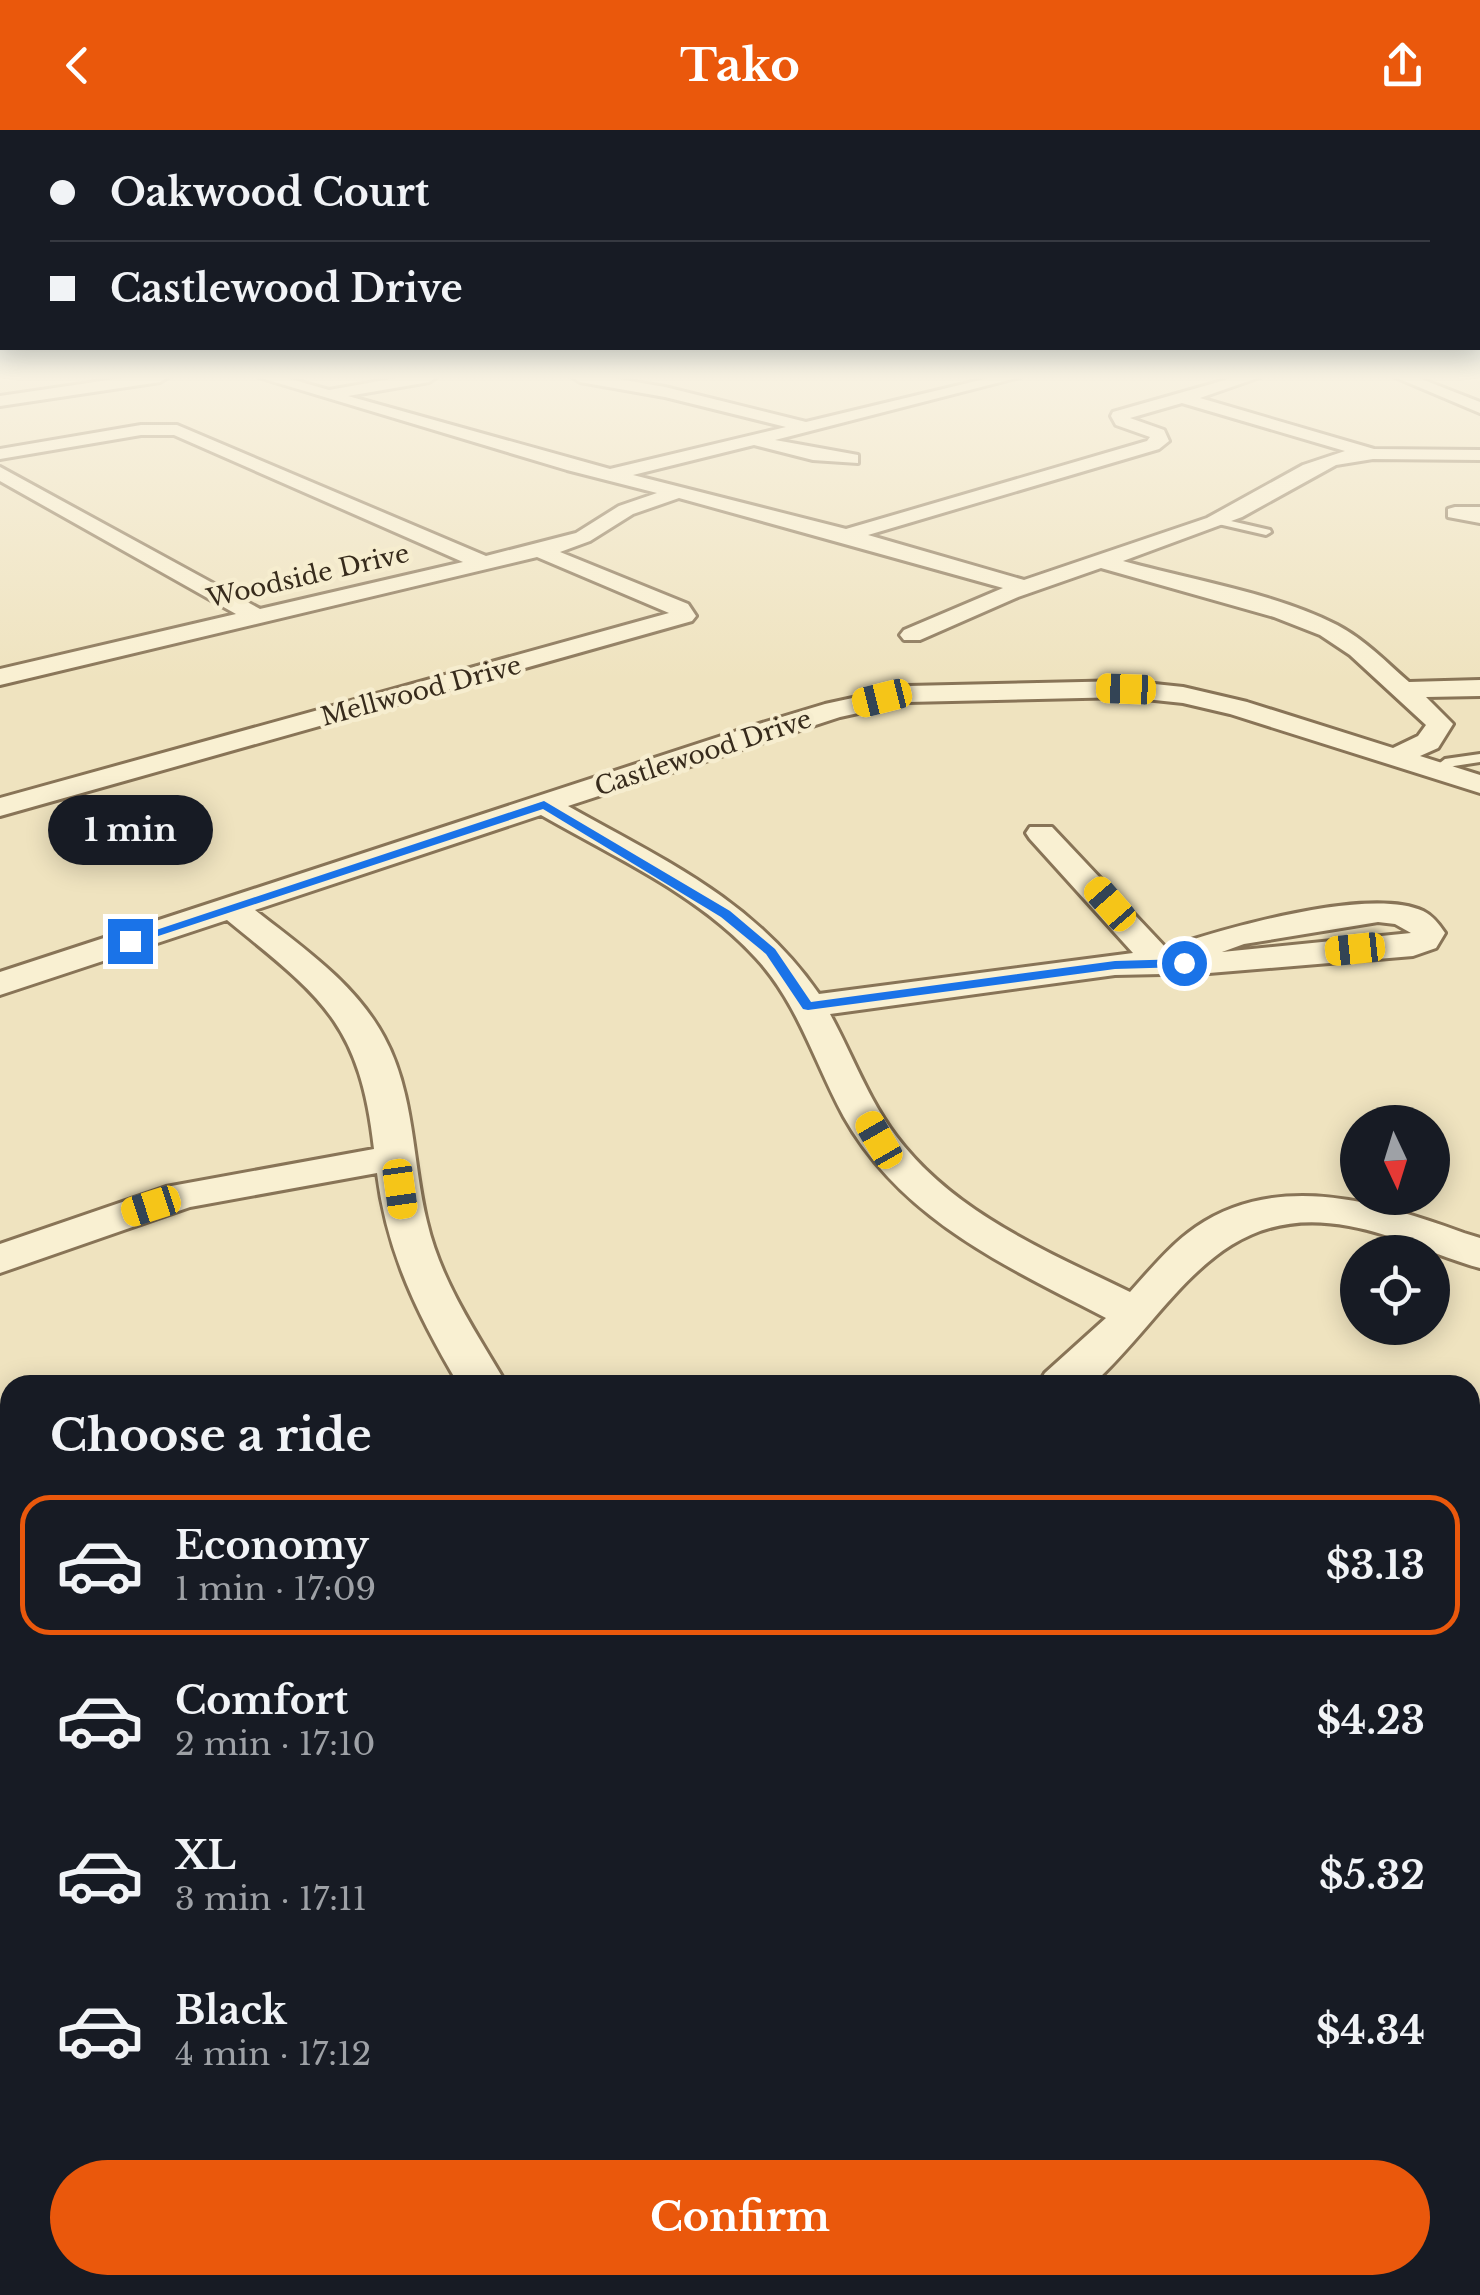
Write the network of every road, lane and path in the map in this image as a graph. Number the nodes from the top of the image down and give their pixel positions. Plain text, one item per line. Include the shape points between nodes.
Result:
1 (9, 478) edge
2 (289, 478) edge
3 (623, 478) edge
4 (1039, 478) edge
5 (1293, 478) edge
6 (678, 492) junction
7 (1480, 515) edge
8 (1218, 521) junction
9 (1266, 532) dead end
10 (848, 535) junction
11 (1480, 536) edge
12 (538, 550) junction
13 (1103, 562) junction
14 (484, 563) junction
15 (1025, 586) junction
16 (256, 616) junction
17 (912, 635) dead end
18 (0, 677) edge
19 (1480, 688) edge
20 (1406, 690) junction
21 (1396, 757) junction
22 (1480, 758) edge
23 (1438, 770) junction
24 (1480, 784) edge
25 (544, 804) junction
26 (0, 807) edge
27 (1042, 832) dead end
28 (232, 908) junction
29 (1160, 962) junction
30 (0, 984) edge
31 (808, 1006) junction
32 (396, 1156) junction
33 (1480, 1254) edge
34 (0, 1259) edge
35 (1135, 1314) junction
36 (477, 1375) edge
37 (1072, 1375) edge

1 - 16 street
2 - 14 street
3 - 6 street
4 - 10 street
5 - 8 street
6 - 10 street
6 - 12 street, Woodside Drive via 626,510 576,540
7 - 11 street via 1455,514
8 - 9 lane
8 - 13 street
10 - 15 street
12 - 14 street, Woodside Drive
12 - 26 street, Mellwood Drive via 684,616
13 - 15 street
13 - 20 street via 1314,623 1351,643
14 - 16 street, Woodside Drive
15 - 17 street
16 - 18 street, Woodside Drive
19 - 20 street
20 - 21 street via 1440,724 1428,742
21 - 23 street, Castlewood Drive
21 - 25 street, Castlewood Drive via 1183,695 1098,688 932,691 834,710
22 - 23 lane
23 - 24 street, Castlewood Drive
25 - 28 street, Castlewood Drive
25 - 31 street via 725,914 770,952
27 - 29 street
28 - 30 street, Castlewood Drive
28 - 32 street via 354,1016 381,1073
29 - 29 street via 1237,935 1378,912 1411,918 1428,933 1413,946
29 - 31 street
31 - 35 street via 879,1140 928,1197
32 - 34 street via 180,1196
32 - 36 street via 422,1280
33 - 35 street via 1365,1215 1330,1209 1266,1213 1213,1235
35 - 37 street

